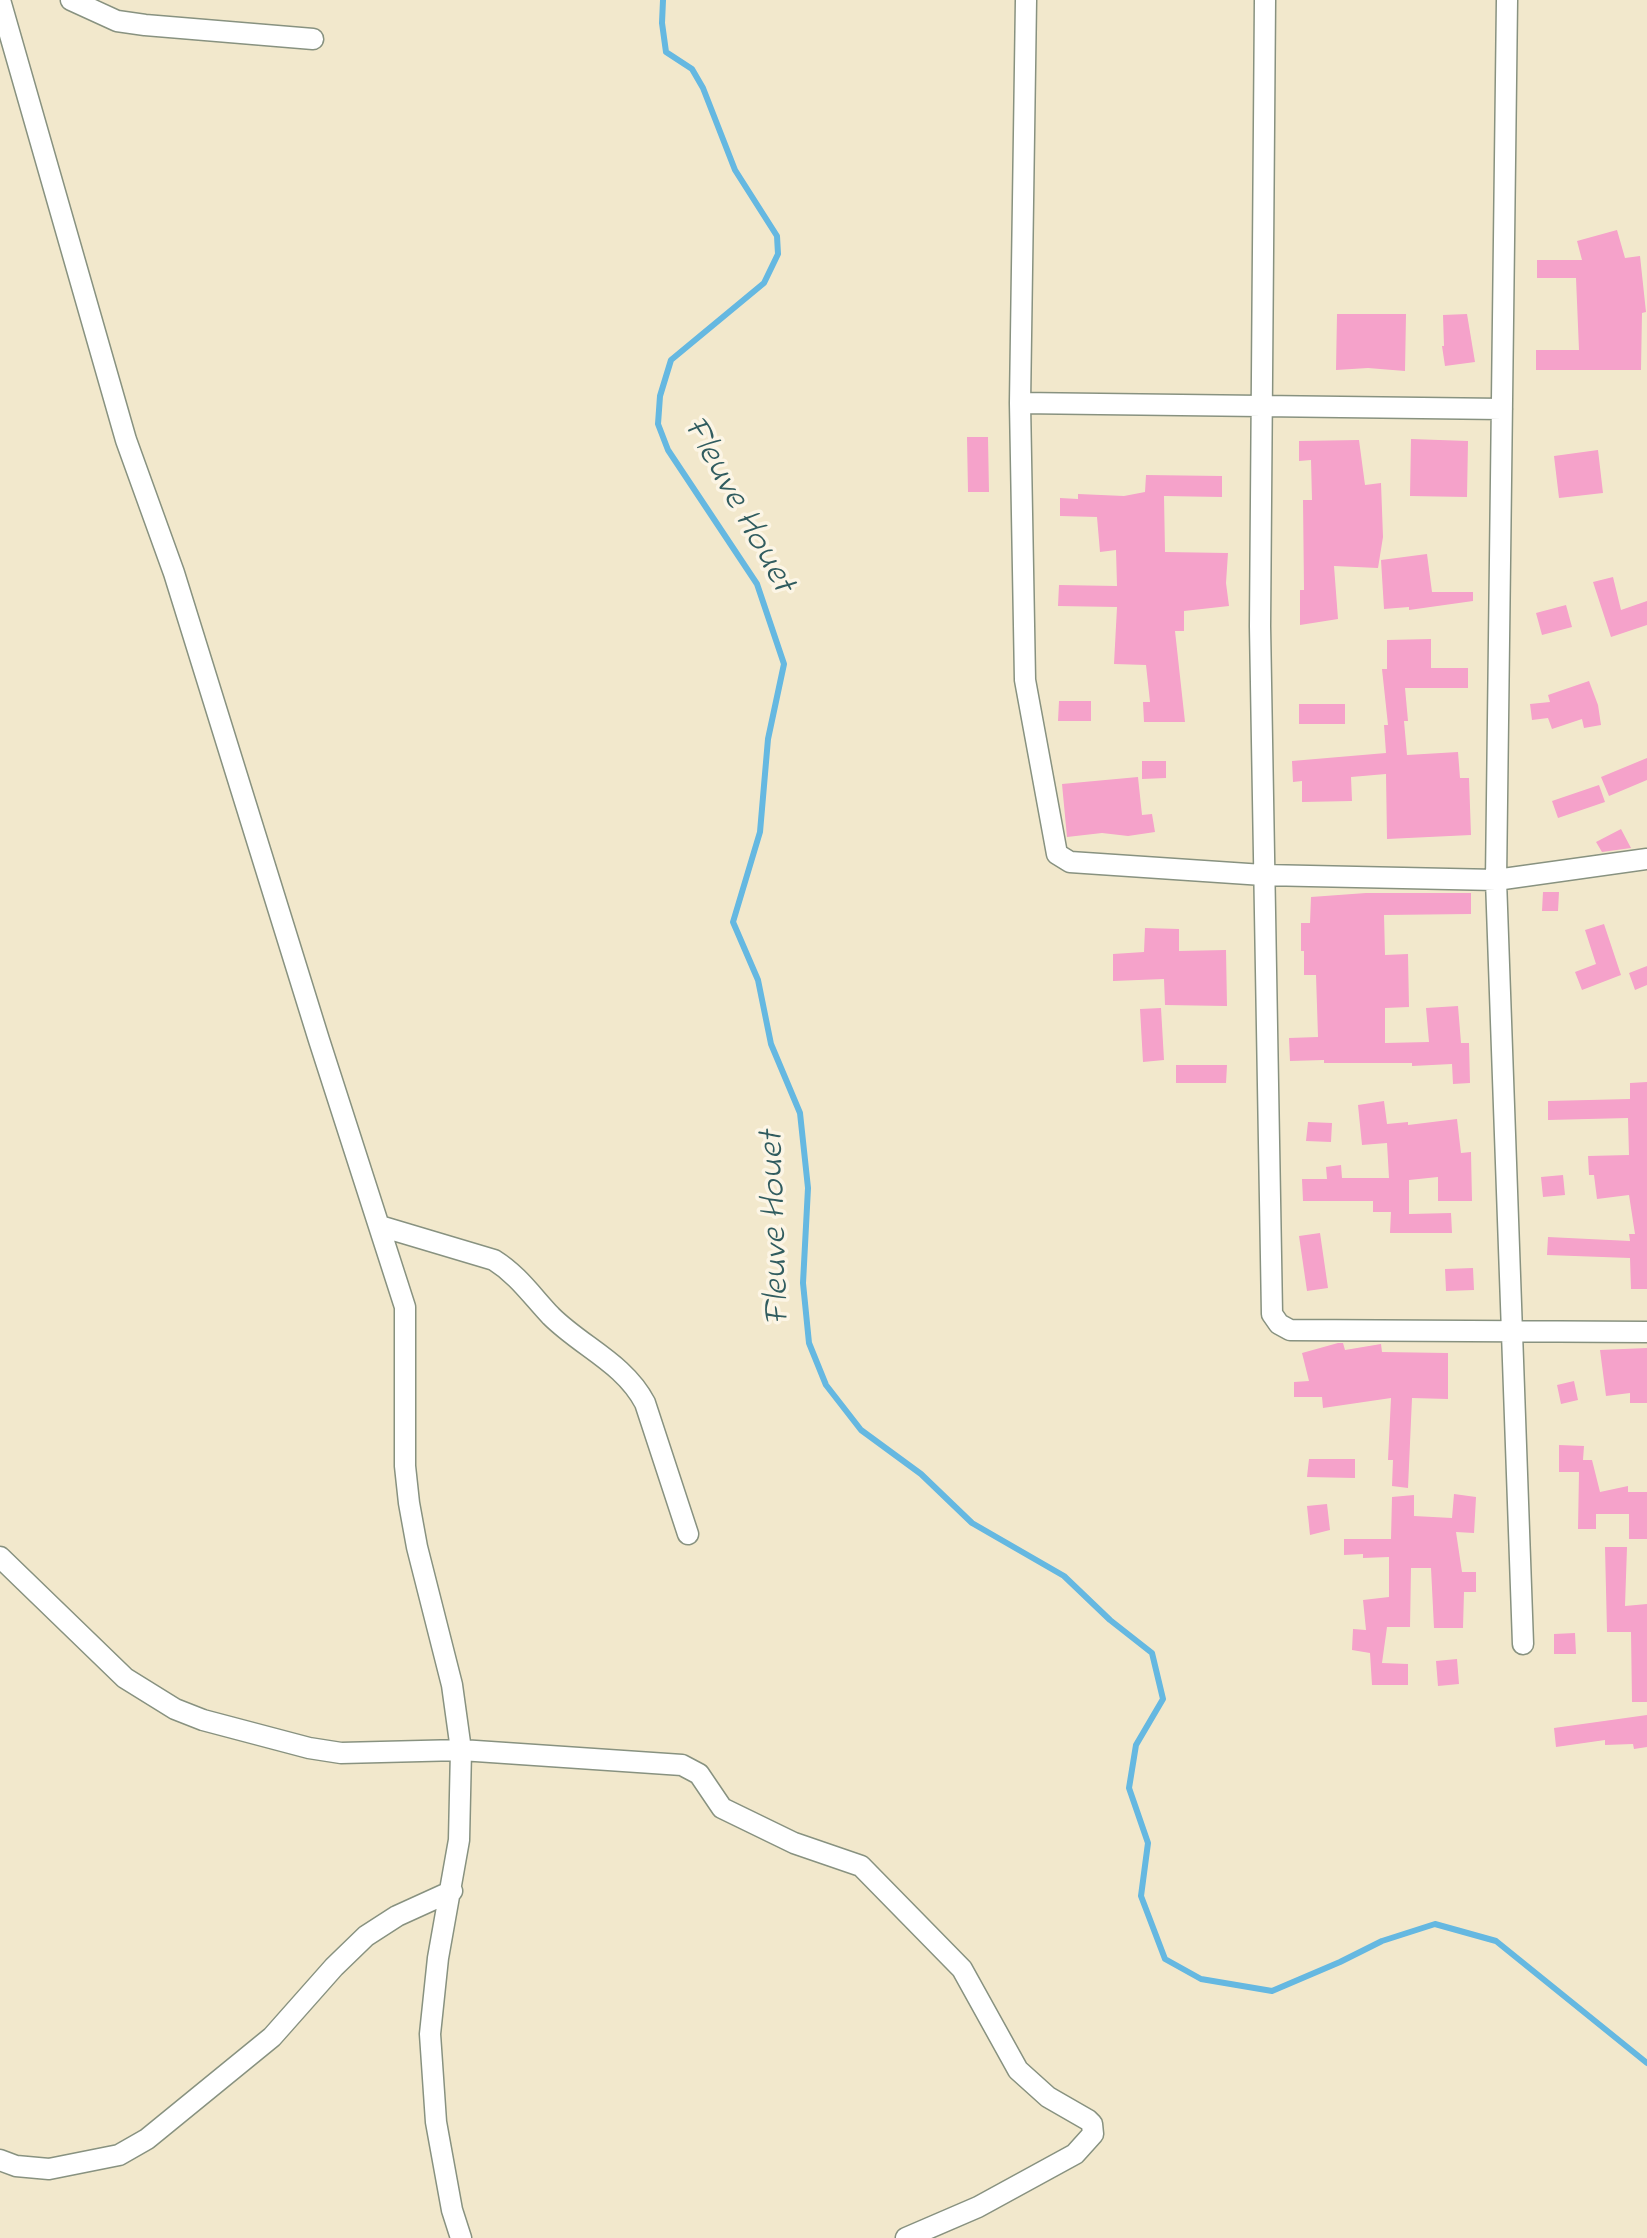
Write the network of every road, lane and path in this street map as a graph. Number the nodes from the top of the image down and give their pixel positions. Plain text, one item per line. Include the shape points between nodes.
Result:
1 (0, 0) edge
2 (71, 0) edge
3 (1026, 0) edge
4 (1265, 0) edge
5 (1507, 0) edge
6 (313, 39) dead end
7 (1020, 403) junction
8 (1261, 407) junction
9 (1502, 409) junction
10 (1647, 859) edge
11 (1263, 875) junction
12 (1496, 880) junction
13 (380, 1226) junction
14 (1647, 1332) edge
15 (1510, 1333) junction
16 (688, 1534) dead end
17 (0, 1557) edge
18 (1523, 1644) dead end
19 (461, 1750) junction
20 (452, 1891) junction
21 (0, 2160) edge
22 (461, 2238) edge
23 (906, 2238) edge

1 - 13 street via 126,440 174,573
2 - 6 street via 117,21
3 - 7 street
4 - 8 street
5 - 9 street
7 - 8 street
7 - 11 street via 1025,680 1054,848 1070,862
8 - 9 street
8 - 11 street
9 - 12 street
10 - 12 street
11 - 12 street
11 - 15 street via 1272,1314 1290,1330
12 - 15 street
13 - 16 street via 494,1260 570,1333 623,1371 645,1403
13 - 19 street via 405,1307 409,1503 452,1685
14 - 15 street
15 - 18 street
17 - 19 street via 125,1678 175,1709 341,1753
19 - 20 street
19 - 23 street via 682,1765 699,1774 722,1808 794,1843 861,1866 962,1969 1018,2070 1048,2097 1088,2120 1093,2134 1075,2154 978,2207
20 - 21 street via 366,1936 272,2037 147,2139 119,2155 49,2169
20 - 22 street via 430,2034 443,2168

